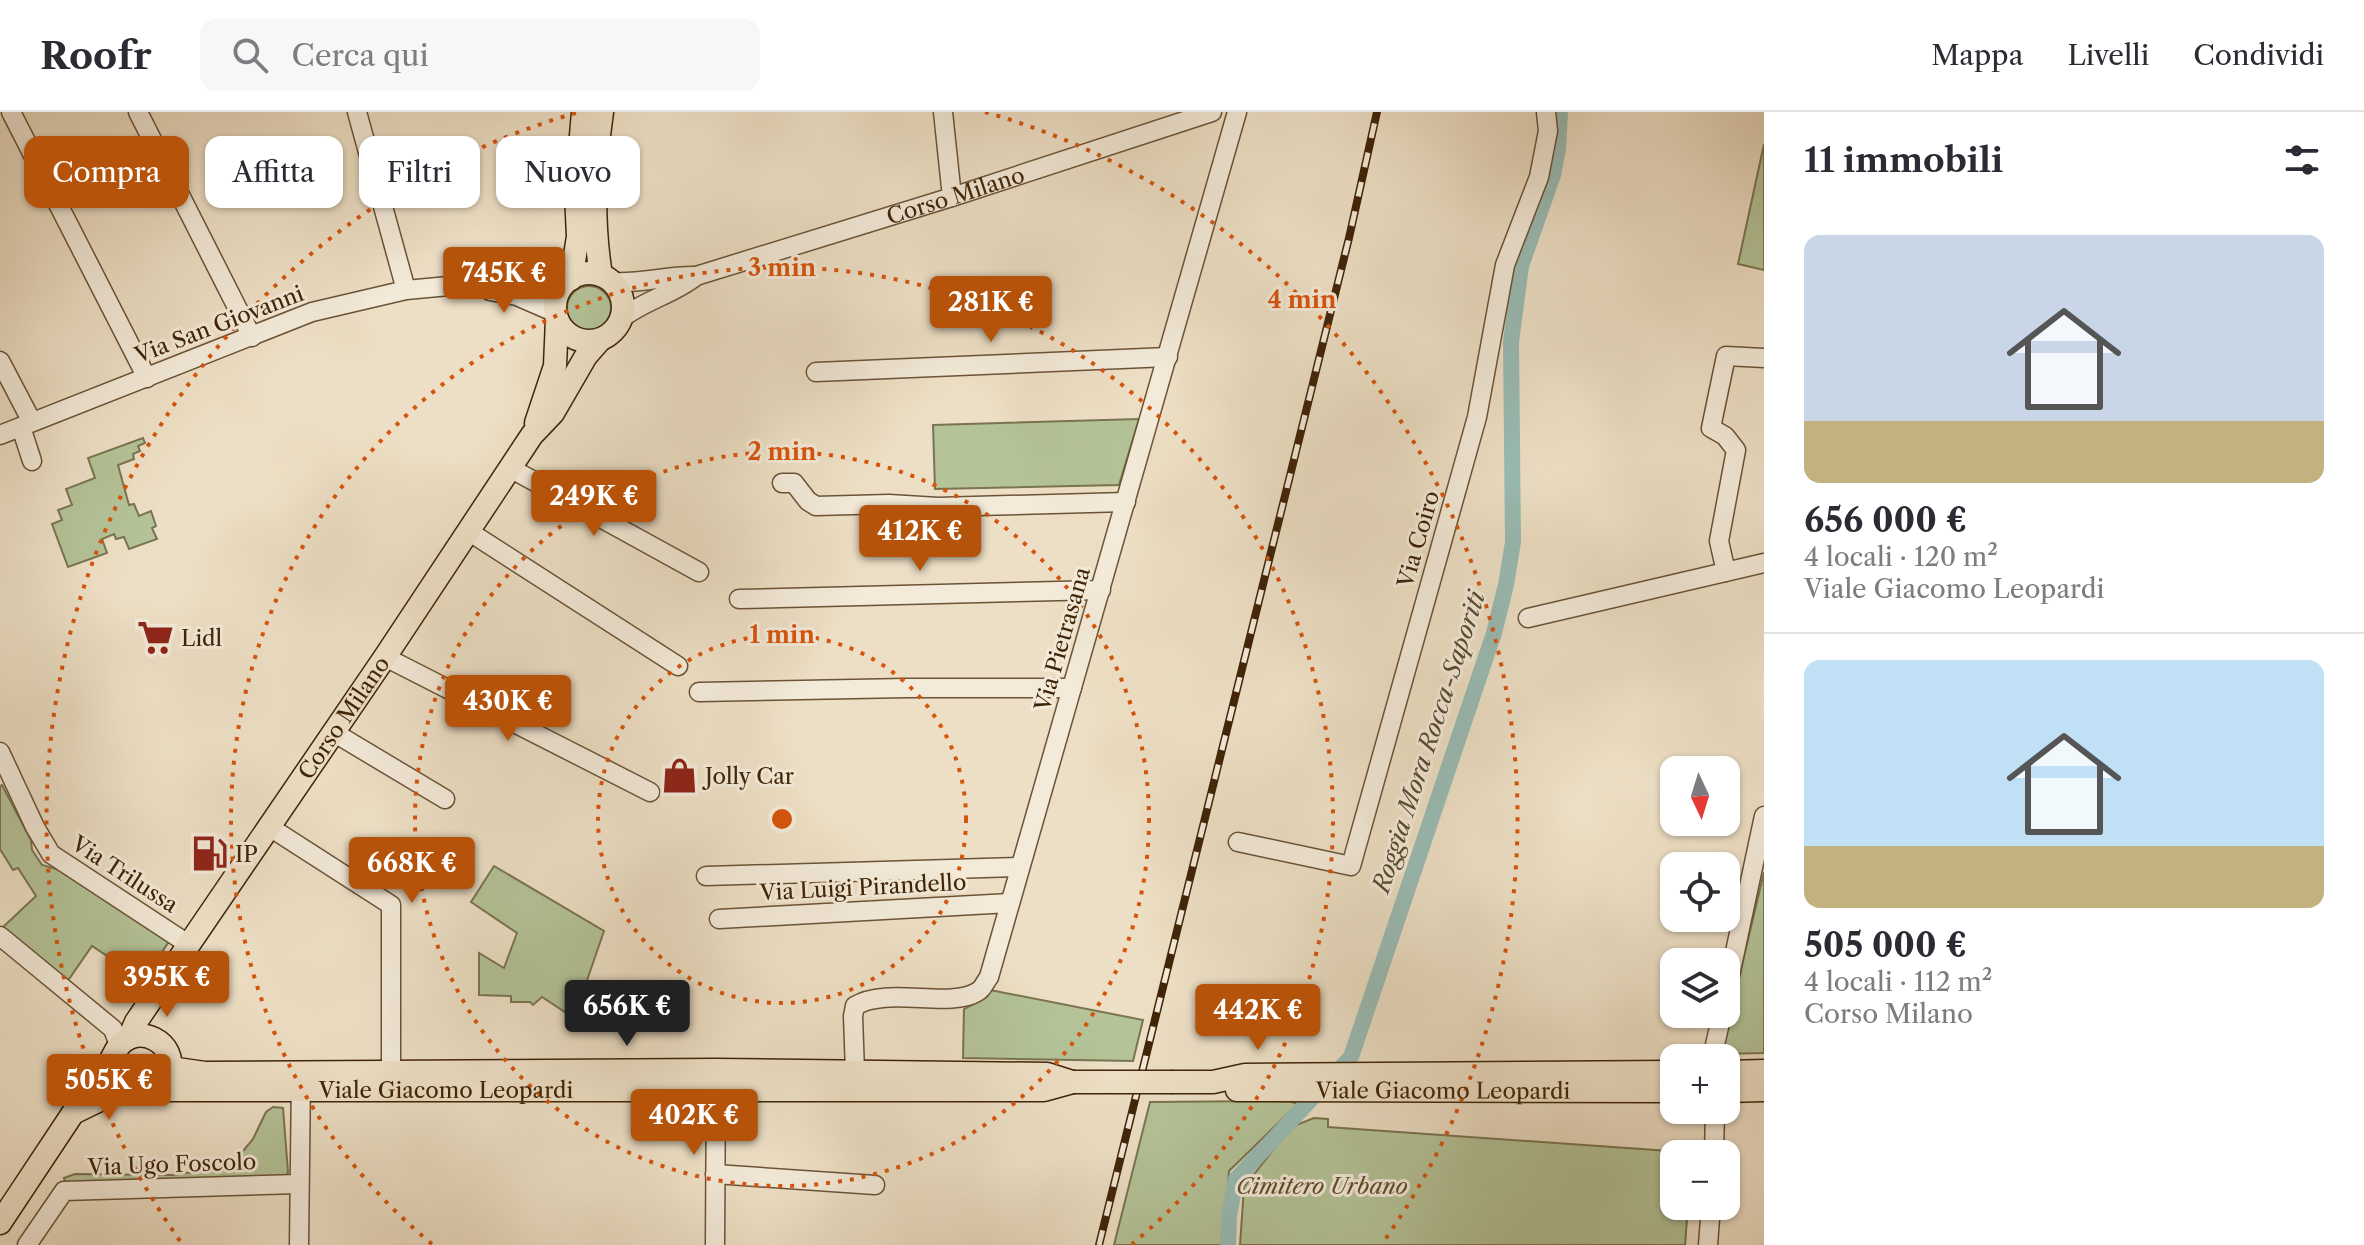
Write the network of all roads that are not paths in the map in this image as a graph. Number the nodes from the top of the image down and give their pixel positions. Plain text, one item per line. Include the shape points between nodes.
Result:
1 (11, 112) edge
2 (138, 112) edge
3 (357, 112) edge
4 (583, 112) edge
5 (602, 112) edge
6 (943, 112) edge
7 (1212, 112) edge
8 (1237, 112) edge
9 (1546, 112) edge
10 (952, 197) junction
11 (696, 276) junction
12 (606, 278) junction
13 (567, 282) junction
14 (463, 286) junction
15 (406, 290) junction
16 (557, 316) junction
17 (622, 318) junction
18 (252, 337) junction
19 (600, 340) junction
20 (1168, 357) junction
21 (1764, 358) edge
22 (0, 361) edge
23 (816, 372) dead end
24 (147, 378) junction
25 (26, 424) junction
26 (0, 435) edge
27 (532, 435) junction
28 (32, 461) dead end
29 (510, 468) junction
30 (782, 483) dead end
31 (1126, 502) junction
32 (468, 531) junction
33 (1764, 563) edge
34 (699, 572) dead end
35 (1726, 572) junction
36 (1101, 590) junction
37 (739, 599) dead end
38 (1528, 618) dead end
39 (385, 657) junction
40 (678, 666) dead end
41 (1072, 688) junction
42 (699, 692) dead end
43 (333, 732) junction
44 (0, 752) edge
45 (650, 792) dead end
46 (445, 799) dead end
47 (1764, 816) edge
48 (268, 826) junction
49 (1238, 842) dead end
50 (1020, 867) junction
51 (706, 876) dead end
52 (1010, 903) junction
53 (719, 919) dead end
54 (0, 936) edge
55 (188, 944) junction
56 (1736, 948) edge
57 (154, 999) junction
58 (154, 1038) junction
59 (120, 1046) junction
60 (170, 1068) junction
61 (1764, 1071) edge
62 (391, 1072) junction
63 (855, 1072) junction
64 (1660, 1072) edge
65 (1740, 1072) edge
66 (716, 1080) junction
67 (301, 1081) junction
68 (1073, 1082) junction
69 (1348, 1082) junction
70 (127, 1089) junction
71 (154, 1090) junction
72 (1764, 1090) edge
73 (1660, 1091) edge
74 (1740, 1091) edge
75 (73, 1113) junction
76 (715, 1174) junction
77 (299, 1184) junction
78 (875, 1185) dead end
79 (1710, 1220) edge
80 (0, 1223) edge
81 (27, 1245) edge
82 (299, 1245) edge
83 (715, 1245) edge
84 (1708, 1245) edge

1 - 24 street
2 - 18 street
3 - 15 street
4 - 13 main road via 578,237
5 - 12 main road via 594,193
6 - 10 street
7 - 10 street, Corso Milano
8 - 20 street, Via Pietrasana
9 - 49 street, Via Coiro via 1548,131 1539,177 1505,265 1477,417 1351,866
10 - 11 street, Corso Milano
11 - 12 street, Corso Milano via 639,283
11 - 17 street, Corso Milano
12 - 13 main road via 586,273
12 - 17 main road via 622,298
13 - 14 street, Via San Giovanni
13 - 16 main road via 556,299
14 - 15 street, Via San Giovanni
14 - 16 street, Via San Giovanni via 517,296
15 - 18 street, Via San Giovanni via 312,312
16 - 19 main road via 574,338
16 - 27 main road, Corso Milano via 555,366
17 - 19 main road
18 - 24 street, Via San Giovanni
19 - 27 main road, Corso Milano via 553,413
20 - 23 street
20 - 31 street, Via Pietrasana
21 - 35 street via 1726,356 1711,428 1736,450 1719,541
22 - 25 street
24 - 25 street, Via San Giovanni
25 - 26 street, Via San Giovanni
25 - 28 street
27 - 29 main road, Corso Milano
29 - 32 main road, Corso Milano
29 - 34 street
30 - 31 street via 794,483 816,506
31 - 36 street, Via Pietrasana
32 - 39 main road, Corso Milano
32 - 40 street
33 - 35 street
35 - 38 street
36 - 37 street
36 - 41 street, Via Pietrasana
39 - 43 main road, Corso Milano
39 - 45 street
41 - 42 street
41 - 50 street, Via Pietrasana
43 - 46 street
43 - 48 main road, Corso Milano
44 - 55 street, Via Trilussa via 51,854
47 - 56 street
48 - 55 main road, Corso Milano
48 - 62 street via 391,905
50 - 51 street
50 - 52 street, Via Pietrasana
52 - 53 street, Via Luigi Pirandello
52 - 63 street, Via Pietrasana via 989,977 980,990 962,997 873,999 855,1006
54 - 59 street via 113,1029
55 - 57 main road, Corso Milano
57 - 58 main road
57 - 59 main road, Corso Milano
58 - 59 main road via 142,1035
58 - 60 main road via 170,1056
59 - 70 main road via 113,1069
59 - 75 main road, Corso Milano
60 - 67 main road, Viale Giacomo Leopardi
60 - 71 main road
61 - 65 main road
62 - 66 main road, Viale Giacomo Leopardi
62 - 67 main road, Viale Giacomo Leopardi
63 - 66 main road, Viale Giacomo Leopardi
63 - 68 main road, Viale Giacomo Leopardi via 1047,1074
64 - 69 main road, Viale Giacomo Leopardi
66 - 67 main road, Viale Giacomo Leopardi
66 - 68 main road, Viale Giacomo Leopardi via 1044,1090
66 - 76 street
67 - 71 main road, Viale Giacomo Leopardi
67 - 77 street
68 - 69 main road, Viale Giacomo Leopardi, bridge via 1213,1082 1238,1090
69 - 73 main road, Viale Giacomo Leopardi
70 - 71 main road
70 - 75 main road
72 - 74 main road
75 - 80 main road, Corso Milano
76 - 78 street
76 - 83 street
77 - 81 street, Via Ugo Foscolo via 64,1191
77 - 82 street
79 - 84 street

